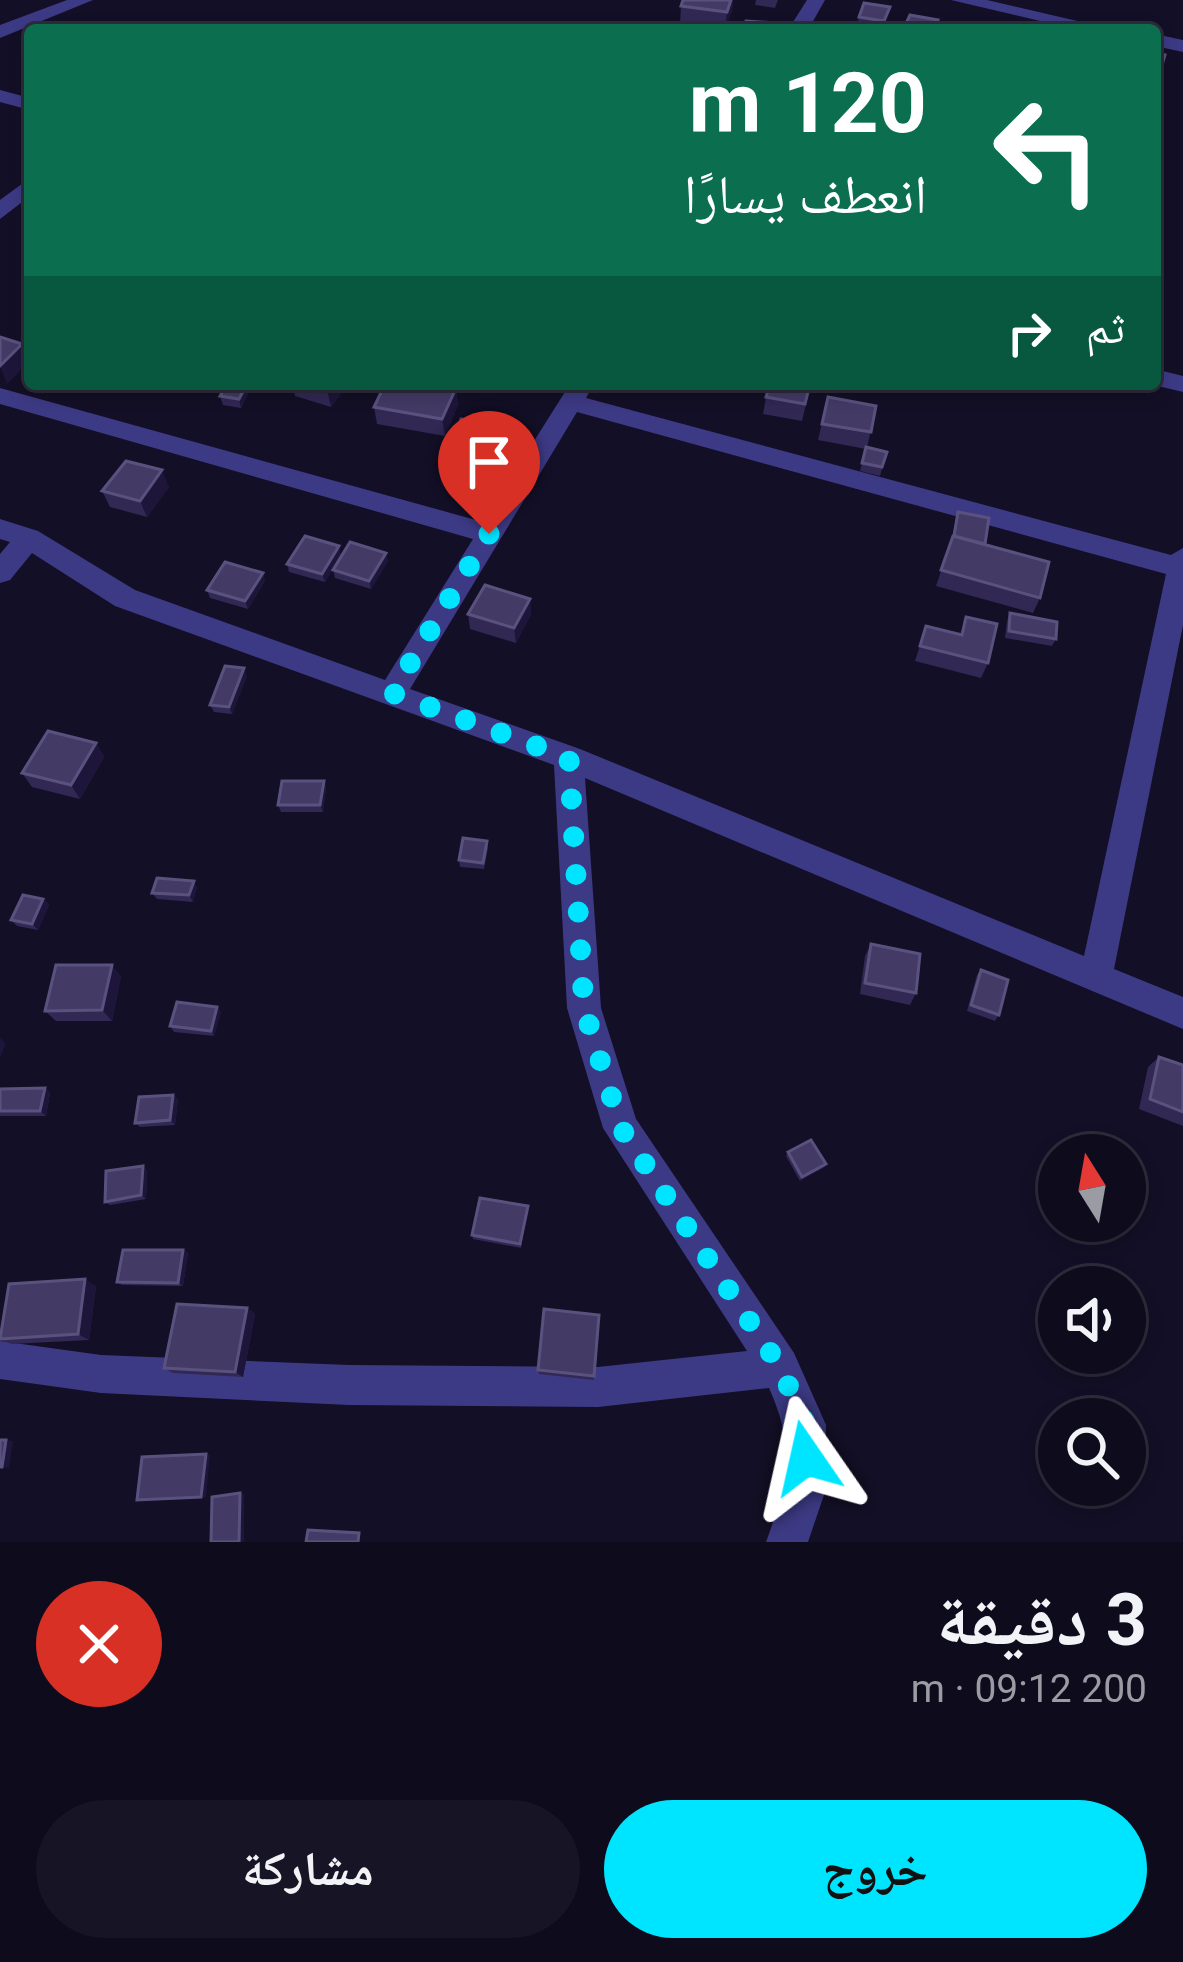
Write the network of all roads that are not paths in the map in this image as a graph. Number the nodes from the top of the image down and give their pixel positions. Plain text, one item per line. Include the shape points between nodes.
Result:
1 (83, 0) edge
2 (960, 0) edge
3 (1077, 24) edge
4 (0, 32) edge
5 (24, 190) edge
6 (0, 212) edge
7 (576, 393) edge
8 (0, 396) edge
9 (14, 534) edge
10 (489, 534) junction
11 (1182, 563) edge
12 (0, 572) edge
13 (392, 693) junction
14 (569, 758) junction
15 (1096, 977) junction
16 (1183, 1013) edge
17 (0, 1360) edge
18 (780, 1367) junction
19 (787, 1542) edge

1 - 4 street
2 - 3 street
5 - 6 street
7 - 10 street
7 - 11 street
8 - 10 street
9 - 12 street
9 - 13 street via 125,598
10 - 13 street
11 - 15 street
13 - 14 street
14 - 15 street
14 - 18 street via 584,1008 621,1128
15 - 16 street
17 - 18 street via 169,1377 598,1388
18 - 19 street via 806,1425 805,1492

